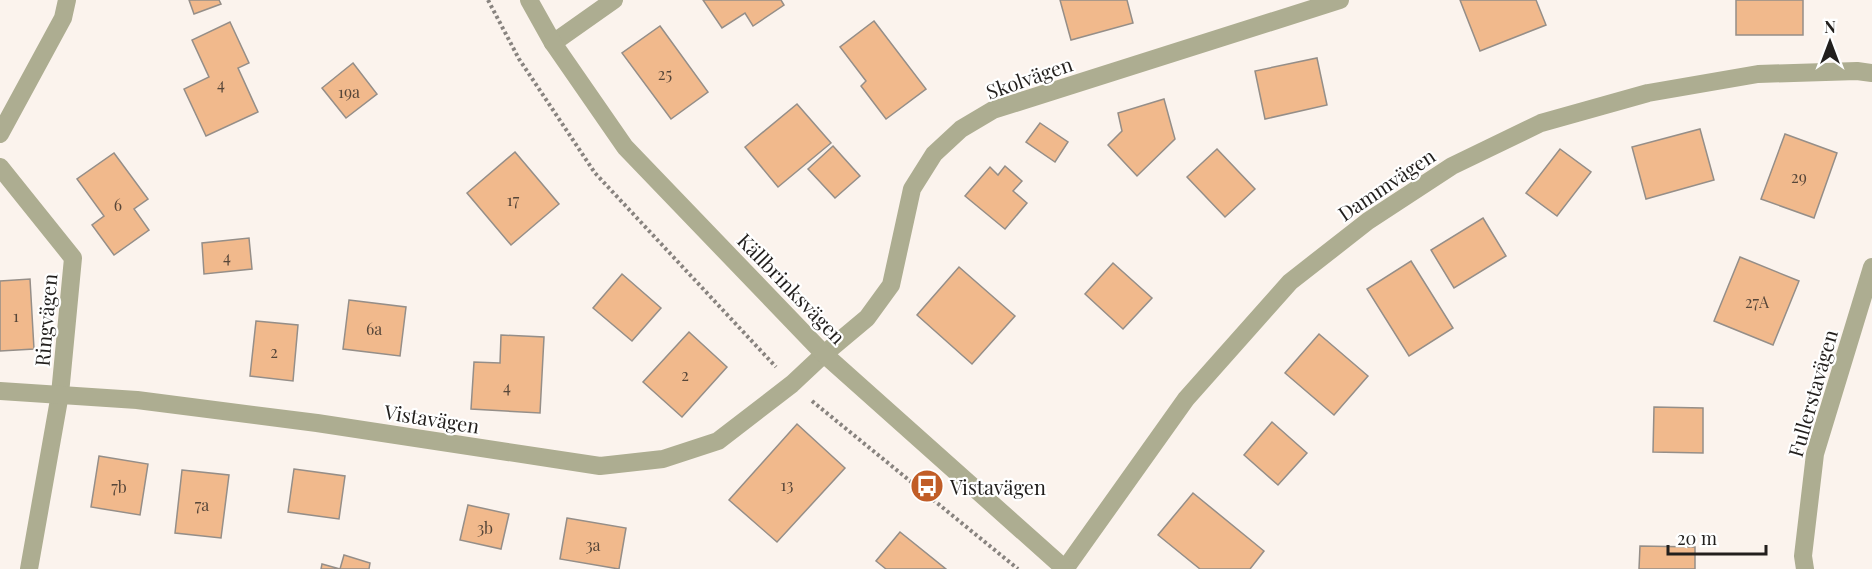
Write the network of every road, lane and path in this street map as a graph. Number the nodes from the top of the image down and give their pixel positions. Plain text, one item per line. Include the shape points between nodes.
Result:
1 (67, 0) edge
2 (488, 0) edge
3 (529, 0) edge
4 (614, 0) edge
5 (1340, 0) edge
6 (553, 43) junction
7 (1872, 73) edge
8 (0, 134) edge
9 (0, 167) edge
10 (1872, 267) edge
11 (824, 354) junction
12 (792, 384) junction
13 (0, 391) edge
14 (60, 394) junction
15 (29, 569) edge
16 (1018, 569) edge
17 (1065, 569) edge
18 (1804, 569) edge

1 - 8 street via 63,18
2 - 12 path via 519,59 595,173
3 - 6 street, Källbrinksvägen
4 - 6 street
5 - 11 street, Skolvägen via 993,110 961,129 934,154 912,189 891,285 867,318
6 - 11 street, Källbrinksvägen via 625,147
7 - 17 street, Dammvägen via 1758,74 1648,93 1540,123 1452,166 1368,220 1290,282 1186,399
9 - 14 street, Ringvägen via 73,258
10 - 18 street, Fullerstavägen via 1815,454
11 - 12 street, Vistavägen
11 - 17 street, Källbrinksvägen
12 - 14 street, Vistavägen via 718,441 663,459 600,466 317,423
12 - 16 path
13 - 14 street, Vistavägen
14 - 15 street, Ringvägen

